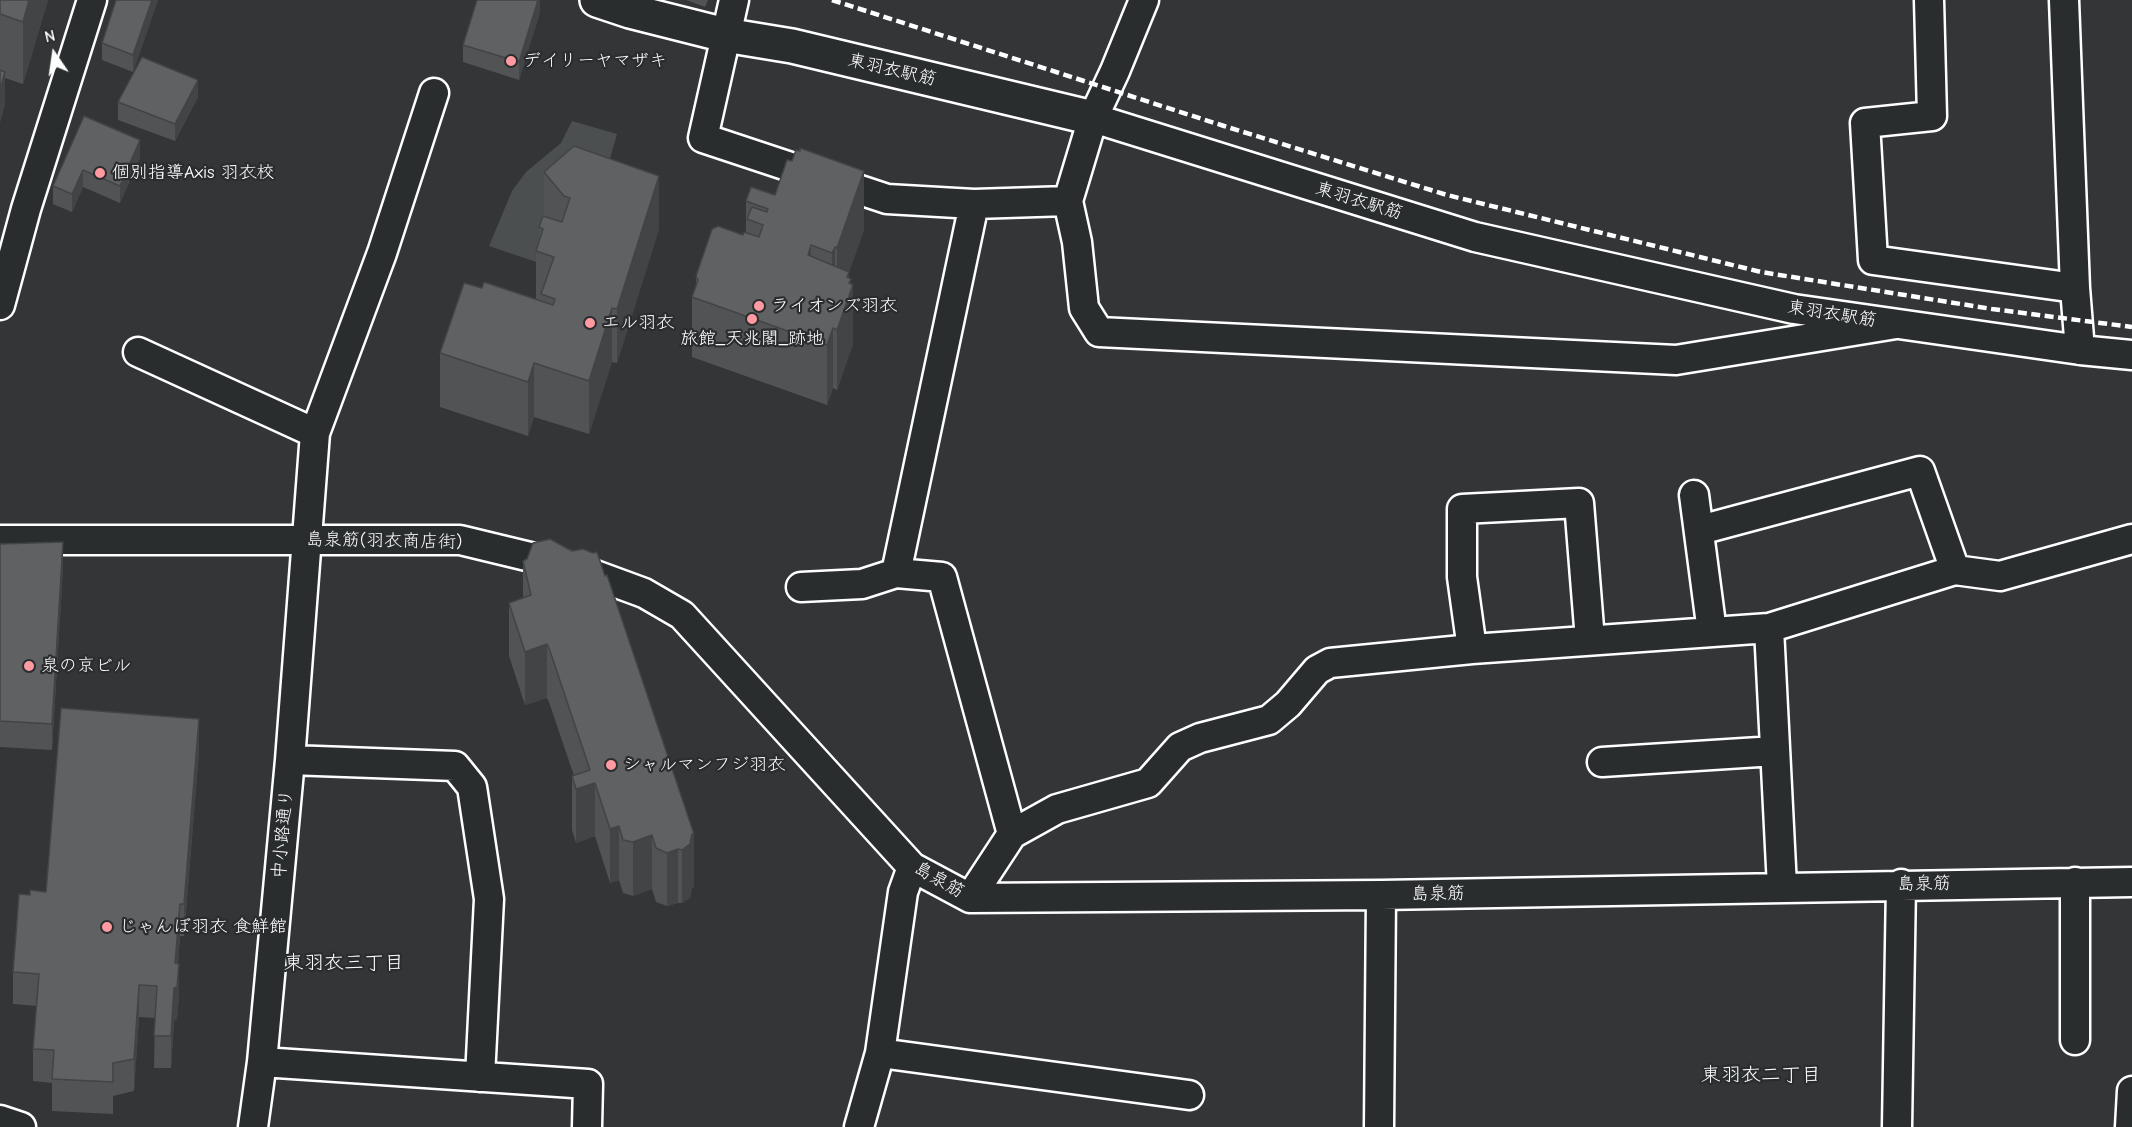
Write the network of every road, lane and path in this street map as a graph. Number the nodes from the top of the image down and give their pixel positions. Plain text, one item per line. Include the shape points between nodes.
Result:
1 (92, 0) edge
2 (597, 0) edge
3 (734, 0) edge
4 (1144, 0) edge
5 (1929, 0) edge
6 (2064, 0) edge
7 (725, 35) junction
8 (434, 93) dead end
9 (1093, 118) junction
10 (1068, 201) junction
11 (974, 204) junction
12 (2075, 288) junction
13 (0, 305) edge
14 (1896, 324) junction
15 (2080, 351) junction
16 (138, 352) dead end
17 (2132, 355) edge
18 (315, 433) junction
19 (1694, 495) dead end
20 (1700, 530) junction
21 (2132, 539) edge
22 (0, 540) edge
23 (306, 540) junction
24 (1955, 570) junction
25 (897, 573) junction
26 (801, 587) dead end
27 (1769, 628) junction
28 (1712, 632) junction
29 (1590, 640) junction
30 (1472, 649) junction
31 (805, 749) joint
32 (1775, 751) junction
33 (290, 760) junction
34 (1602, 762) dead end
35 (1012, 834) junction
36 (912, 867) junction
37 (2074, 882) junction
38 (2132, 882) edge
39 (1902, 884) junction
40 (1782, 887) junction
41 (1381, 895) junction
42 (970, 898) junction
43 (2075, 1040) dead end
44 (880, 1053) junction
45 (262, 1062) junction
46 (480, 1077) junction
47 (2132, 1091) edge
48 (1189, 1095) dead end
49 (0, 1120) edge
50 (21, 1127) edge
51 (253, 1127) edge
52 (587, 1127) edge
53 (859, 1127) edge
54 (1379, 1127) edge
55 (1897, 1127) edge
56 (2130, 1127) edge

1 - 13 street
2 - 7 street, 東羽衣駅筋
3 - 7 street
4 - 9 street
5 - 12 street via 1932,116 1865,123 1873,260
6 - 12 street
7 - 9 street, 東羽衣駅筋 via 792,46
7 - 11 street via 703,138 887,199
8 - 18 street, 中小路通り via 382,253
9 - 10 street
9 - 14 street, 東羽衣駅筋 via 1475,237 1794,309
10 - 11 street
10 - 14 street via 1084,308 1099,332 1676,360
11 - 25 street
12 - 15 street
14 - 15 street, 東羽衣駅筋
15 - 17 street, 東羽衣駅筋
16 - 18 street
18 - 23 street, 中小路通り
19 - 20 street
20 - 24 street via 1920,471
20 - 28 street
21 - 24 street via 2000,576
22 - 23 street, 島泉筋(羽衣商店街)
23 - 31 street, 島泉筋(羽衣商店街) via 460,540 576,568 644,593 682,615
23 - 33 street, 中小路通り
24 - 27 street
25 - 26 street via 862,584
25 - 35 street via 942,577
27 - 28 street
27 - 32 street
28 - 29 street
29 - 30 street
29 - 30 street via 1579,503 1462,509 1462,577
30 - 35 street via 1330,663 1317,670 1269,720 1200,738 1180,747 1148,783 1058,809
31 - 36 street, 島泉筋
32 - 34 street
32 - 40 street
33 - 45 street, 中小路通り
33 - 46 street via 455,766 472,787 489,899
35 - 42 street
36 - 42 street, 島泉筋
36 - 44 street via 903,892
37 - 38 street, 島泉筋
37 - 39 street, 島泉筋
37 - 43 street
39 - 40 street, 島泉筋
39 - 55 street
40 - 41 street, 島泉筋
41 - 42 street, 島泉筋
41 - 54 street
44 - 48 street
44 - 53 street
45 - 46 street
45 - 51 street, 中小路通り
46 - 52 street via 588,1084
47 - 56 street
49 - 50 street

